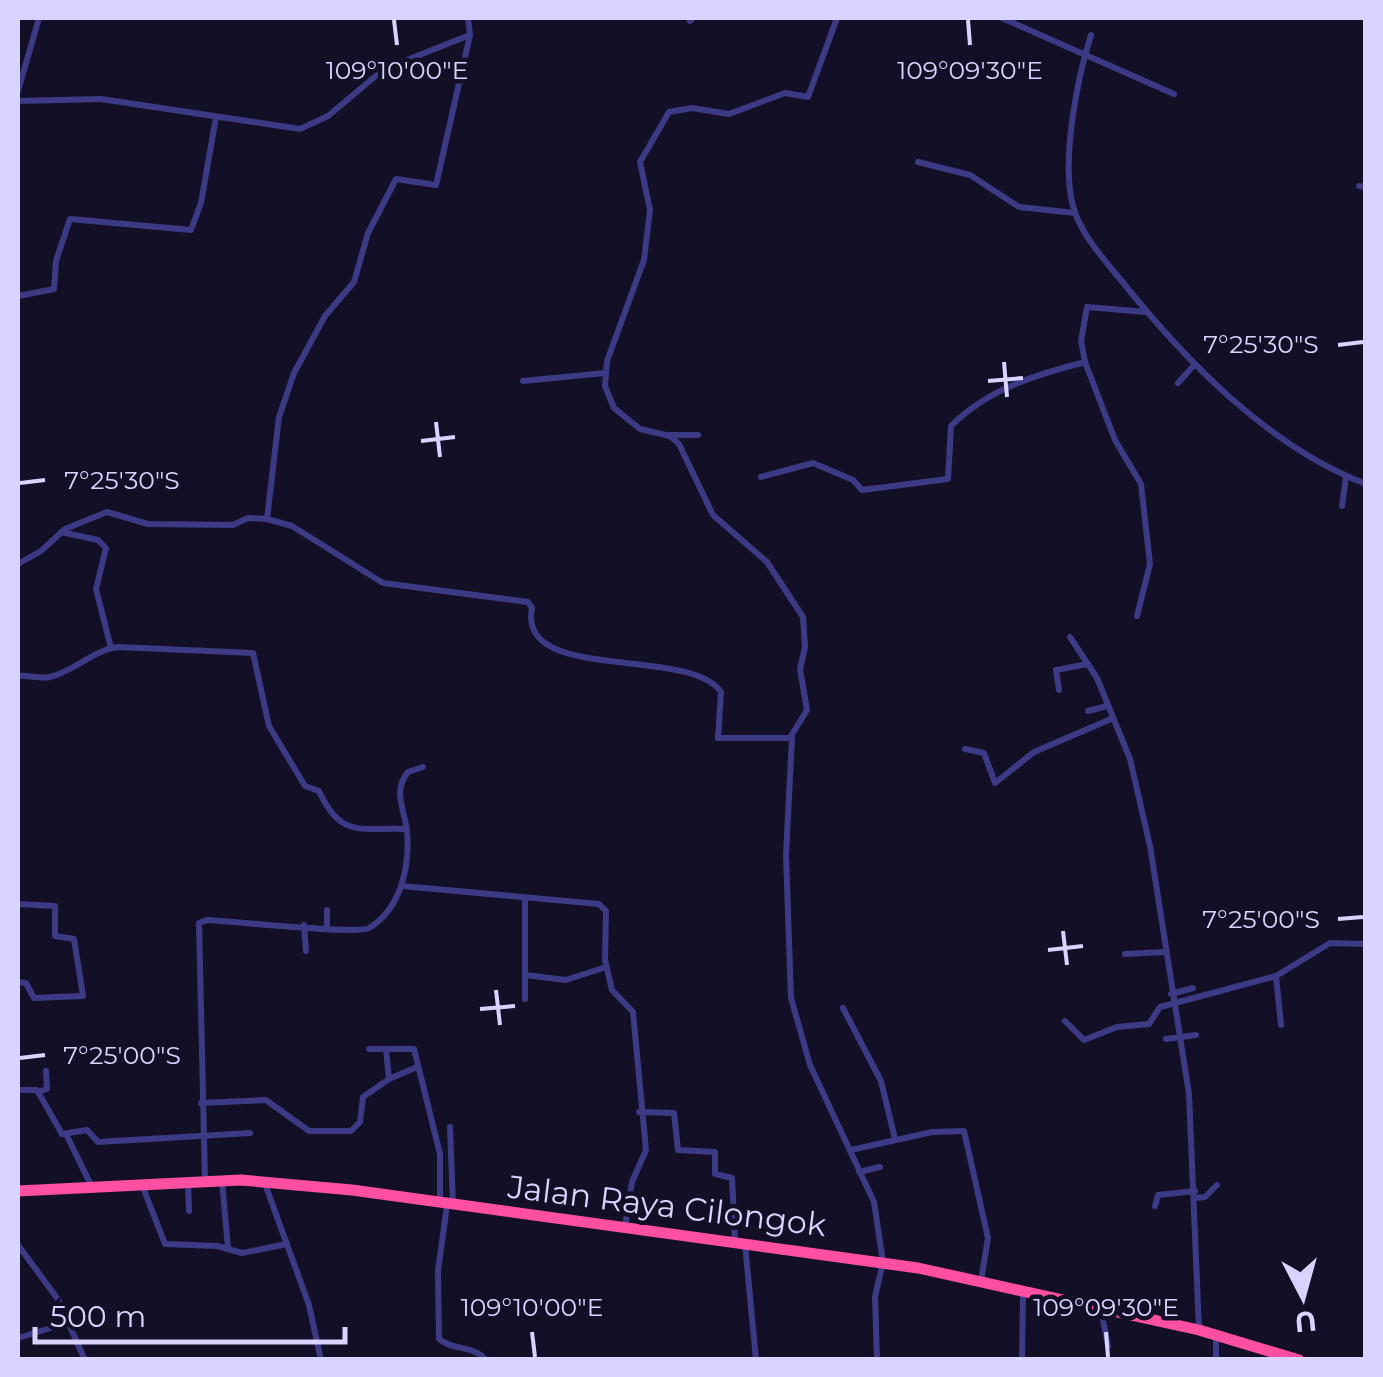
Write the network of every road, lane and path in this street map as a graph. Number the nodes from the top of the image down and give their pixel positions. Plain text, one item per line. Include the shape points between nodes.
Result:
1 (39, 18) edge
2 (468, 18) edge
3 (837, 18) edge
4 (1002, 18) edge
5 (470, 35) junction
6 (1091, 35) dead end
7 (1085, 54) junction
8 (18, 91) edge
9 (1174, 94) dead end
10 (18, 101) edge
11 (216, 118) junction
12 (918, 162) dead end
13 (1075, 213) junction
14 (18, 296) edge
15 (1147, 312) junction
16 (1086, 362) junction
17 (1195, 364) junction
18 (606, 373) junction
19 (523, 381) dead end
20 (1178, 382) dead end
21 (667, 435) junction
22 (698, 435) dead end
23 (761, 477) dead end
24 (1346, 477) junction
25 (1366, 484) edge
26 (1342, 506) dead end
27 (266, 519) junction
28 (62, 532) junction
29 (18, 564) edge
30 (1136, 616) dead end
31 (1070, 636) dead end
32 (111, 648) junction
33 (1088, 664) junction
34 (18, 676) edge
35 (1059, 690) dead end
36 (1107, 706) junction
37 (1088, 711) dead end
38 (1111, 719) junction
39 (791, 736) junction
40 (964, 749) dead end
41 (423, 767) dead end
42 (407, 830) junction
43 (402, 886) junction
44 (525, 900) junction
45 (18, 904) edge
46 (327, 910) dead end
47 (304, 925) junction
48 (327, 927) junction
49 (1366, 944) edge
50 (306, 951) dead end
51 (1165, 952) junction
52 (1126, 954) dead end
53 (606, 967) junction
54 (525, 975) junction
55 (1276, 976) junction
56 (18, 982) edge
57 (1193, 988) dead end
58 (1171, 994) junction
59 (524, 999) dead end
60 (1173, 1004) junction
61 (843, 1008) dead end
62 (1065, 1022) dead end
63 (1281, 1024) dead end
64 (1196, 1034) dead end
65 (1180, 1037) junction
66 (1166, 1039) dead end
67 (369, 1049) dead end
68 (386, 1050) junction
69 (416, 1067) junction
70 (46, 1072) dead end
71 (389, 1078) junction
72 (18, 1090) edge
73 (38, 1092) junction
74 (200, 1103) junction
75 (639, 1112) junction
76 (450, 1127) dead end
77 (66, 1134) junction
78 (250, 1134) dead end
79 (202, 1139) junction
80 (895, 1140) junction
81 (851, 1150) junction
82 (880, 1167) dead end
83 (859, 1172) junction
84 (264, 1180) junction
85 (206, 1181) junction
86 (222, 1181) junction
87 (188, 1182) junction
88 (142, 1184) junction
89 (1217, 1185) dead end
90 (92, 1186) junction
91 (18, 1191) edge
92 (1195, 1194) junction
93 (447, 1205) junction
94 (1154, 1206) dead end
95 (189, 1211) dead end
96 (625, 1227) junction
97 (740, 1242) junction
98 (288, 1244) junction
99 (18, 1245) edge
100 (228, 1248) junction
101 (883, 1262) junction
102 (981, 1282) junction
103 (1023, 1291) junction
104 (1100, 1307) junction
105 (70, 1322) junction
106 (1199, 1330) junction
107 (1216, 1334) junction
108 (18, 1338) edge
109 (1108, 1346) dead end
110 (1270, 1355) edge
111 (84, 1360) edge
112 (321, 1360) edge
113 (486, 1360) edge
114 (756, 1360) edge
115 (876, 1360) edge
116 (1022, 1360) edge
117 (1216, 1360) edge
118 (1299, 1360) edge

1 - 8 street
2 - 5 street
3 - 18 street via 808,97 785,93 729,114 692,108 665,117 640,162 650,210 644,260
4 - 7 street
5 - 11 street via 384,69 309,127
5 - 27 street via 436,185 396,180 368,233 354,282 325,316 294,373 279,417
6 - 7 street
7 - 9 street
7 - 13 street via 1070,166
10 - 11 street via 86,98
11 - 14 street via 191,230 70,220 54,288
12 - 13 street via 970,176 1020,207
13 - 15 street
15 - 16 street via 1086,308
15 - 17 street
16 - 23 street via 1034,374 963,414 951,426 948,479 862,490 810,463
16 - 30 street via 1115,440 1141,484 1150,564
17 - 20 street
17 - 24 street via 1276,432
18 - 19 street
18 - 21 street via 614,408 640,429
21 - 22 street
21 - 39 street via 688,458 714,515 767,562 803,617 800,670 807,710
24 - 25 street
24 - 26 street
27 - 28 street via 148,524 106,512
27 - 39 street via 350,558 382,583 528,602 535,638 572,655 639,662 709,680 721,692 718,738
28 - 29 street
28 - 32 street via 106,548 96,588
31 - 33 street
32 - 34 street via 48,678
32 - 42 street via 254,653 269,726 304,786 318,790 328,812 349,826
33 - 35 street via 1056,670
33 - 36 street
36 - 37 street
36 - 38 street
38 - 40 street via 1034,752 995,782 984,752
38 - 51 street via 1138,788
39 - 81 street via 791,998 810,1066
41 - 42 street via 402,779
42 - 43 street
43 - 44 street
43 - 48 street via 371,927
44 - 53 street via 599,904 606,911
44 - 54 street
45 - 56 street via 55,906 54,936 74,939 83,996 34,998
46 - 48 street
47 - 48 street
47 - 50 street
47 - 74 street via 199,924
49 - 55 street via 1330,942
51 - 52 street
51 - 58 street
53 - 54 street via 566,980
53 - 75 street via 612,990 633,1012
54 - 59 street
55 - 60 street
55 - 63 street
57 - 58 street
58 - 60 street
60 - 62 street via 1158,1008 1149,1024 1117,1027 1092,1041
60 - 65 street
61 - 80 street via 882,1081
64 - 65 street
65 - 66 street
65 - 92 street
67 - 68 street
68 - 69 street via 413,1048
68 - 71 street
69 - 71 street
69 - 93 street
70 - 73 street via 47,1089
71 - 74 street via 362,1099 360,1125 339,1132 309,1131 266,1100
72 - 73 street
73 - 77 street via 54,1127
74 - 79 street
75 - 96 street via 646,1150 632,1182
75 - 97 street via 674,1112 678,1150 715,1152 715,1174 732,1178
76 - 93 street
77 - 79 street via 88,1130 102,1142
77 - 90 street
78 - 79 street
79 - 85 street
80 - 81 street
80 - 102 street via 964,1131 988,1238
81 - 83 street
82 - 83 street
83 - 101 street via 874,1202
84 - 86 highway, Jalan Raya Cilongok
84 - 93 highway, Jalan Raya Cilongok
84 - 98 street
85 - 86 highway, Jalan Raya Cilongok
85 - 87 highway, Jalan Raya Cilongok
86 - 100 street
87 - 88 highway, Jalan Raya Cilongok
87 - 95 street
88 - 90 highway, Jalan Raya Cilongok
88 - 100 street via 164,1243
89 - 92 street via 1204,1197
90 - 91 highway, Jalan Raya Cilongok
92 - 94 street via 1158,1195
92 - 106 street
93 - 96 highway, Jalan Raya Cilongok
93 - 113 street via 438,1271 439,1339
96 - 97 highway, Jalan Raya Cilongok
97 - 101 highway, Jalan Raya Cilongok
97 - 114 street
98 - 100 street via 242,1253
98 - 112 street
99 - 105 street
101 - 102 highway, Jalan Raya Cilongok
101 - 115 street via 874,1297
102 - 103 highway, Jalan Raya Cilongok
103 - 104 highway, Jalan Raya Cilongok
103 - 116 street
104 - 106 highway, Jalan Raya Cilongok
104 - 109 street
105 - 108 street
105 - 111 street
106 - 107 highway, Jalan Raya Cilongok
107 - 110 highway, Jalan Raya Cilongok
107 - 117 street
110 - 118 highway, Jalan Raya Cilongok

